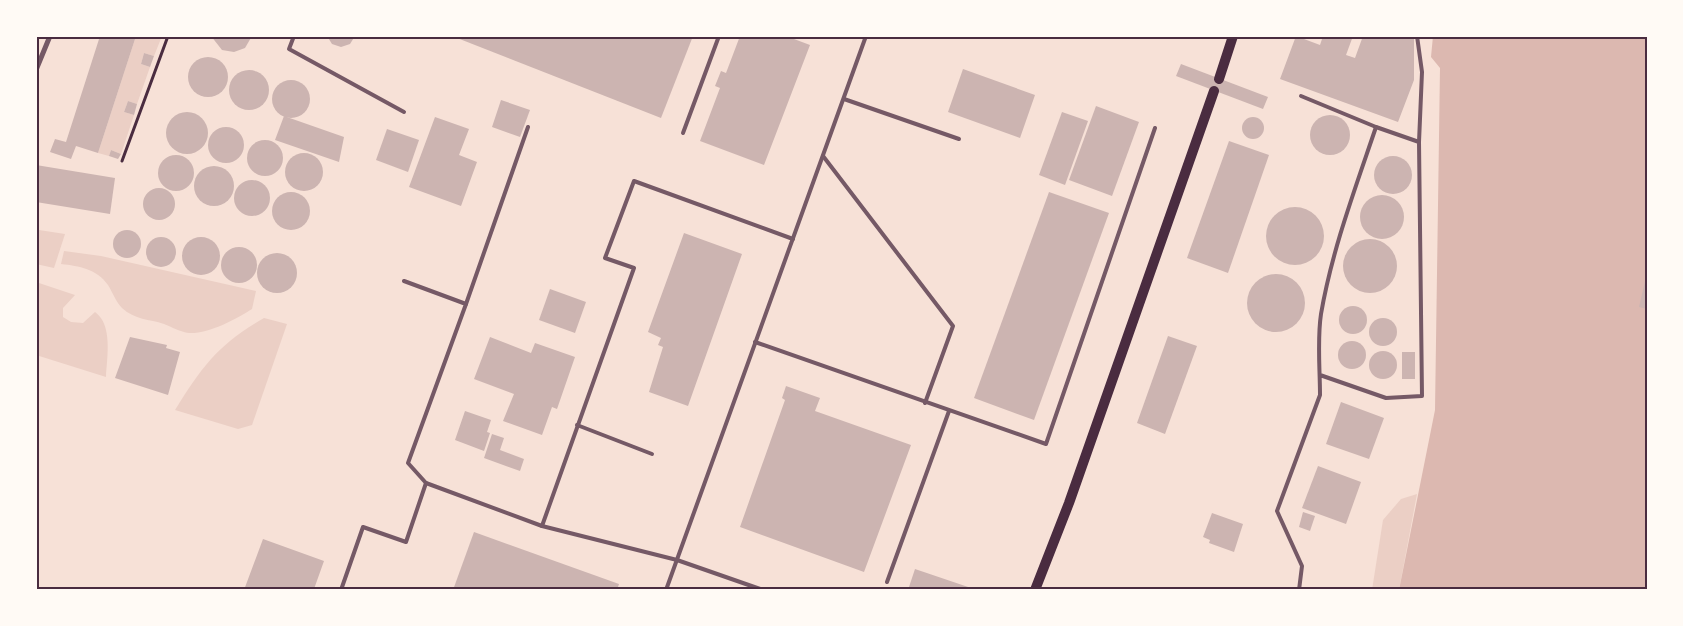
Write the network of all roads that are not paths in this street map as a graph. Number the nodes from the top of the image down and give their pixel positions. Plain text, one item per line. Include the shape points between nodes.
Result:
1 (50, 36) edge
2 (294, 36) edge
3 (719, 36) edge
4 (866, 36) edge
5 (1233, 36) edge
6 (1417, 36) edge
7 (36, 70) edge
8 (1219, 78) dead end
9 (1214, 91) dead end
10 (1300, 96) dead end
11 (844, 99) junction
12 (404, 112) dead end
13 (528, 127) dead end
14 (1376, 127) junction
15 (1155, 128) dead end
16 (683, 133) dead end
17 (959, 139) dead end
18 (1418, 142) junction
19 (823, 156) junction
20 (793, 239) junction
21 (404, 281) dead end
22 (466, 304) junction
23 (755, 342) junction
24 (1320, 375) junction
25 (925, 403) junction
26 (949, 411) junction
27 (578, 426) junction
28 (652, 454) dead end
29 (426, 483) junction
30 (542, 526) junction
31 (677, 560) junction
32 (887, 582) dead end
33 (341, 590) edge
34 (666, 590) edge
35 (763, 590) edge
36 (1035, 590) edge
37 (1299, 590) edge

1 - 7 street
2 - 12 lane via 289,49
3 - 16 lane
4 - 11 lane
5 - 8 main road
6 - 18 lane via 1422,72
9 - 36 main road via 1069,503
10 - 14 lane
11 - 17 lane
11 - 19 lane
13 - 22 lane
14 - 18 lane
14 - 24 lane via 1338,235 1320,316
15 - 26 lane via 1046,444
18 - 24 lane via 1422,396 1386,398
19 - 20 lane
19 - 25 lane via 953,326
20 - 23 lane
20 - 27 lane via 634,181 605,258 634,268
21 - 22 lane
22 - 29 lane via 408,463
23 - 25 lane
23 - 31 lane
24 - 37 lane via 1320,395 1276,511 1302,566
25 - 26 lane
26 - 32 lane
27 - 28 lane
27 - 30 lane
29 - 30 lane
29 - 33 lane via 406,542 363,527
30 - 31 lane
31 - 34 lane
31 - 35 lane

